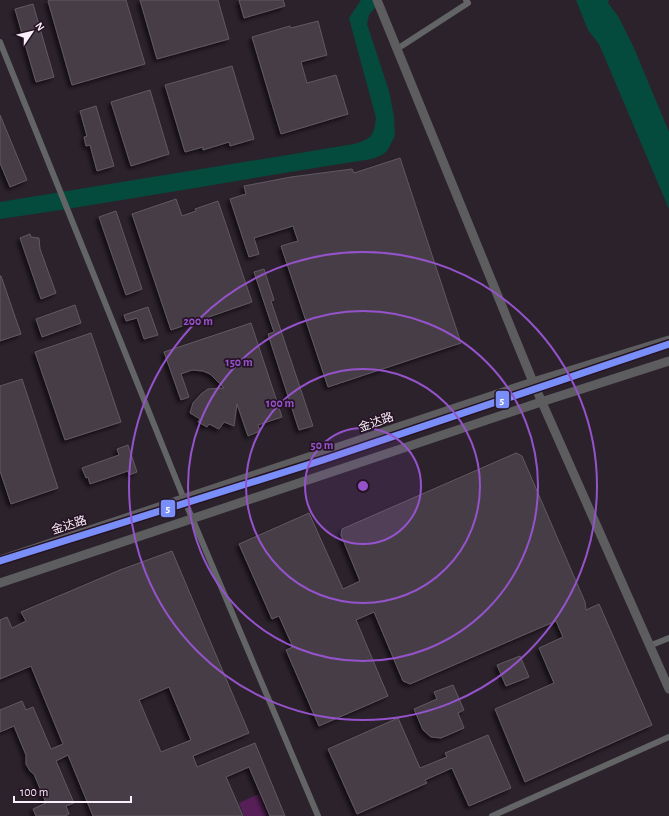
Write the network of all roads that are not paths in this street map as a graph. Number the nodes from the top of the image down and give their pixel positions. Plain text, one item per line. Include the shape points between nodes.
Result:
1 (377, 0) edge
2 (466, 0) edge
3 (0, 42) edge
4 (397, 50) junction
5 (669, 340) edge
6 (669, 361) edge
7 (533, 382) junction
8 (542, 402) junction
9 (184, 499) junction
10 (193, 520) junction
11 (0, 560) edge
12 (0, 583) edge
13 (669, 638) edge
14 (649, 646) junction
15 (669, 689) edge
16 (669, 737) edge
17 (318, 816) edge
18 (492, 816) edge

1 - 4 main road
2 - 4 street via 468,3
3 - 9 street
4 - 7 main road
5 - 7 main road, 金达路
6 - 8 main road
7 - 8 main road
7 - 9 main road, 金达路
8 - 10 main road
8 - 14 main road
9 - 10 street
9 - 11 main road, 金达路
10 - 12 main road
10 - 17 street
13 - 14 street
14 - 15 main road
16 - 18 street

